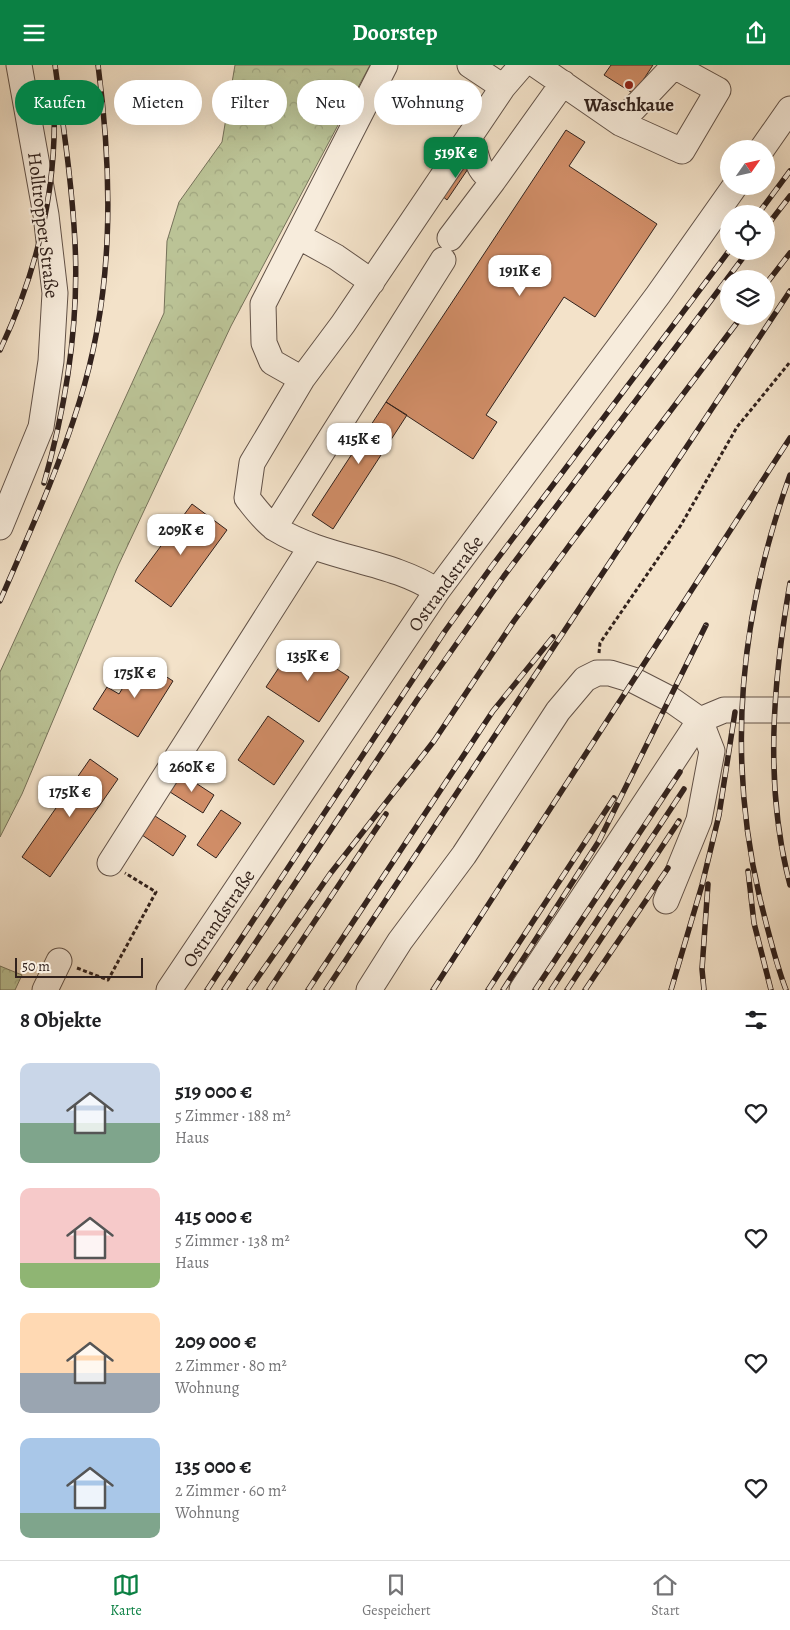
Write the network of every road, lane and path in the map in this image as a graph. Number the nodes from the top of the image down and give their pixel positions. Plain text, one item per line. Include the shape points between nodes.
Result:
1 (19, 65) edge
2 (385, 65) edge
3 (470, 65) edge
4 (522, 65) edge
5 (536, 65) edge
6 (563, 83) junction
7 (503, 87) junction
8 (790, 109) edge
9 (620, 123) dead end
10 (469, 137) junction
11 (768, 140) edge
12 (493, 181) junction
13 (729, 195) edge
14 (298, 236) junction
15 (372, 282) junction
16 (790, 363) edge
17 (302, 379) junction
18 (0, 527) edge
19 (274, 528) junction
20 (311, 547) junction
21 (438, 591) junction
22 (597, 673) junction
23 (790, 709) edge
24 (700, 721) junction
25 (110, 863) joint
26 (666, 901) dead end
27 (59, 961) joint
28 (45, 990) edge
29 (169, 990) edge
30 (369, 990) edge
31 (522, 990) edge

1 - 18 lane, Holltropper Straße via 46,215 56,293 51,361 41,427
2 - 14 lane
3 - 7 lane
4 - 7 lane
5 - 6 lane
6 - 9 lane
6 - 12 lane
7 - 10 lane
8 - 11 lane
10 - 12 lane via 481,172
10 - 15 lane
12 - 19 lane via 447,249
13 - 21 lane, Ostrandstraße
14 - 15 lane
14 - 17 lane via 263,304 264,343 272,362
15 - 17 lane
16 - 22 path via 737,427 681,525 612,623 600,643
17 - 19 lane via 252,463 247,498
19 - 20 lane
20 - 21 lane via 421,581
20 - 25 lane
21 - 29 lane, Ostrandstraße
22 - 24 lane via 633,680 670,699
22 - 30 lane via 586,679 558,711 464,855 400,941
23 - 24 lane via 724,710
24 - 26 lane via 712,751 706,785 699,820
24 - 31 lane
25 - 27 path via 156,893 108,980
27 - 28 lane

